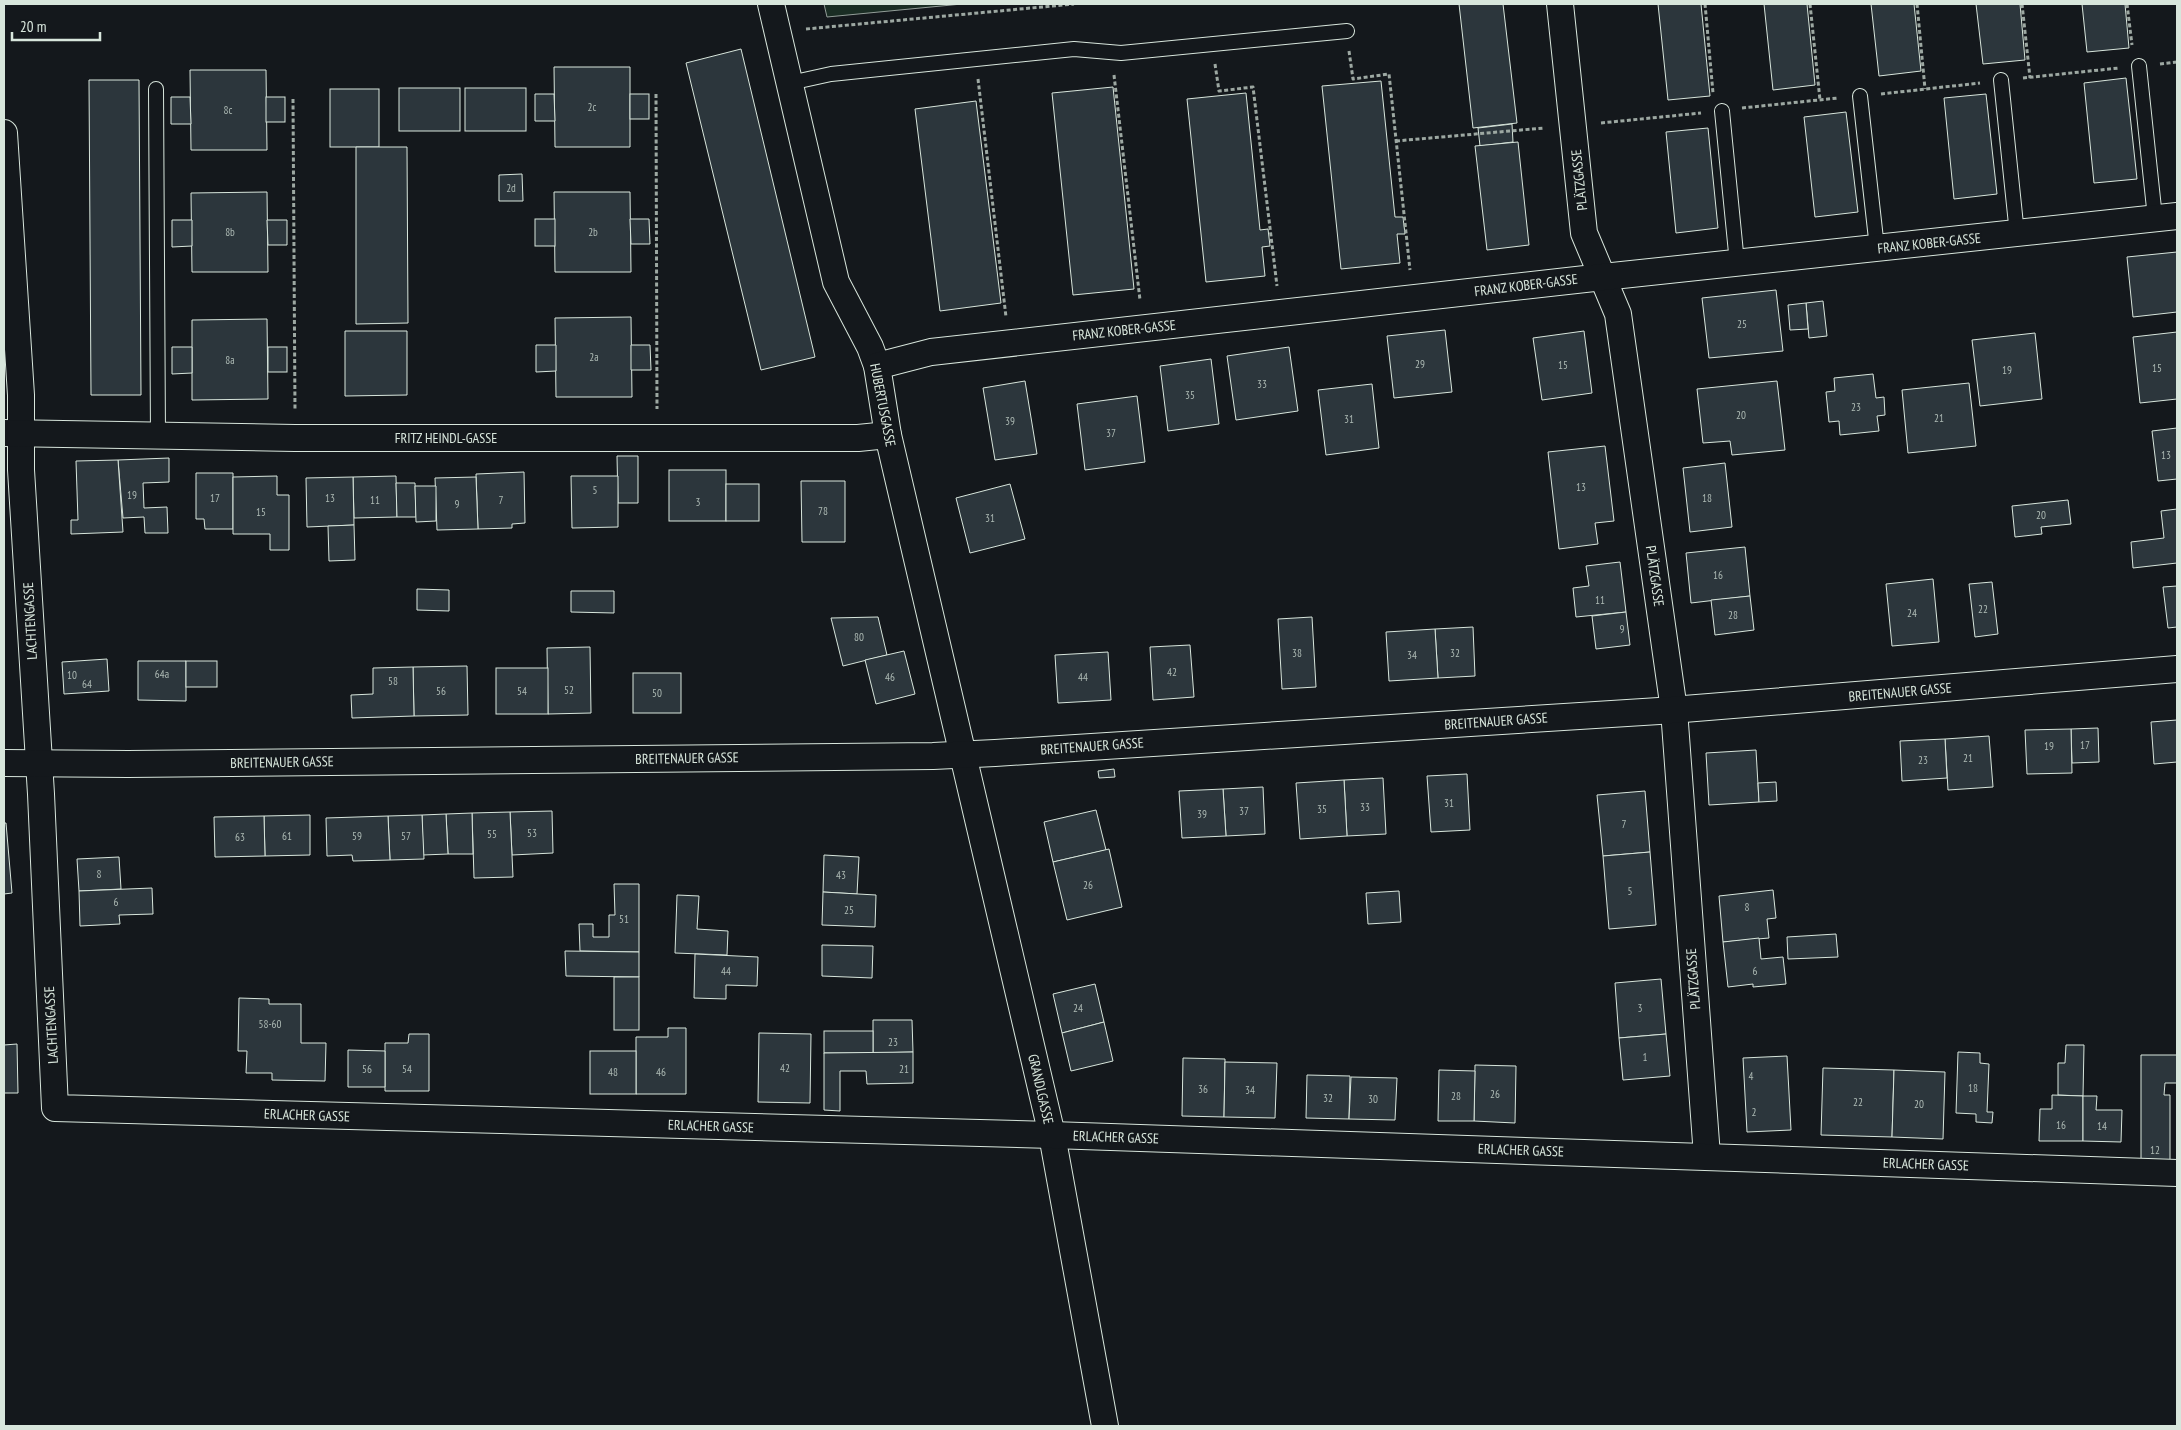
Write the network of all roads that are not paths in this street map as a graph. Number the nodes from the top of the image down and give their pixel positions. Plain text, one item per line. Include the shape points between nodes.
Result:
1 (771, 4) edge
2 (1560, 4) edge
3 (1346, 31) road end
4 (2136, 66) road end
5 (2001, 80) road end
6 (790, 83) junction
7 (156, 89) dead end
8 (1860, 96) road end
9 (1719, 111) road end
10 (4, 134) edge
11 (2166, 217) edge
12 (2017, 234) junction
13 (1877, 248) junction
14 (1737, 263) junction
15 (1603, 277) junction
16 (877, 366) junction
17 (12, 433) edge
18 (888, 435) junction
19 (158, 436) junction
20 (2177, 669) edge
21 (1674, 710) junction
22 (964, 754) junction
23 (39, 762) junction
24 (4, 763) edge
25 (55, 1108) joint
26 (1052, 1135) junction
27 (1707, 1156) junction
28 (2177, 1173) edge
29 (1105, 1426) edge

1 - 6 street, HUBERTUSGASSE
2 - 15 street, PLÄTZGASSE via 1584,233
3 - 6 lane via 1121,53 1074,48 831,74
4 - 11 lane
5 - 12 lane
6 - 16 street, HUBERTUSGASSE via 836,282
7 - 19 lane
8 - 13 lane
9 - 14 lane
10 - 17 street, LACHTENGASSE via 21,395
11 - 12 street, FRANZ KOBER-GASSE
12 - 13 street, FRANZ KOBER-GASSE
13 - 14 street, FRANZ KOBER-GASSE
14 - 15 street, FRANZ KOBER-GASSE
15 - 16 street, FRANZ KOBER-GASSE via 931,352
15 - 21 street, PLÄTZGASSE via 1618,314
16 - 18 street, HUBERTUSGASSE
17 - 19 street, FRITZ HEINDL-GASSE
17 - 23 street, LACHTENGASSE via 21,470
18 - 19 street, FRITZ HEINDL-GASSE via 858,438
18 - 22 street, HUBERTUSGASSE
20 - 21 street, BREITENAUER GASSE
21 - 22 street, BREITENAUER GASSE
21 - 27 street, PLÄTZGASSE
22 - 23 street, BREITENAUER GASSE via 128,764
22 - 26 street, GRANDLGASSE
23 - 24 street, BREITENAUER GASSE
23 - 25 street, LACHTENGASSE
25 - 26 street, ERLACHER GASSE
26 - 27 street, ERLACHER GASSE
26 - 29 street, GRANDLGASSE
27 - 28 street, ERLACHER GASSE

